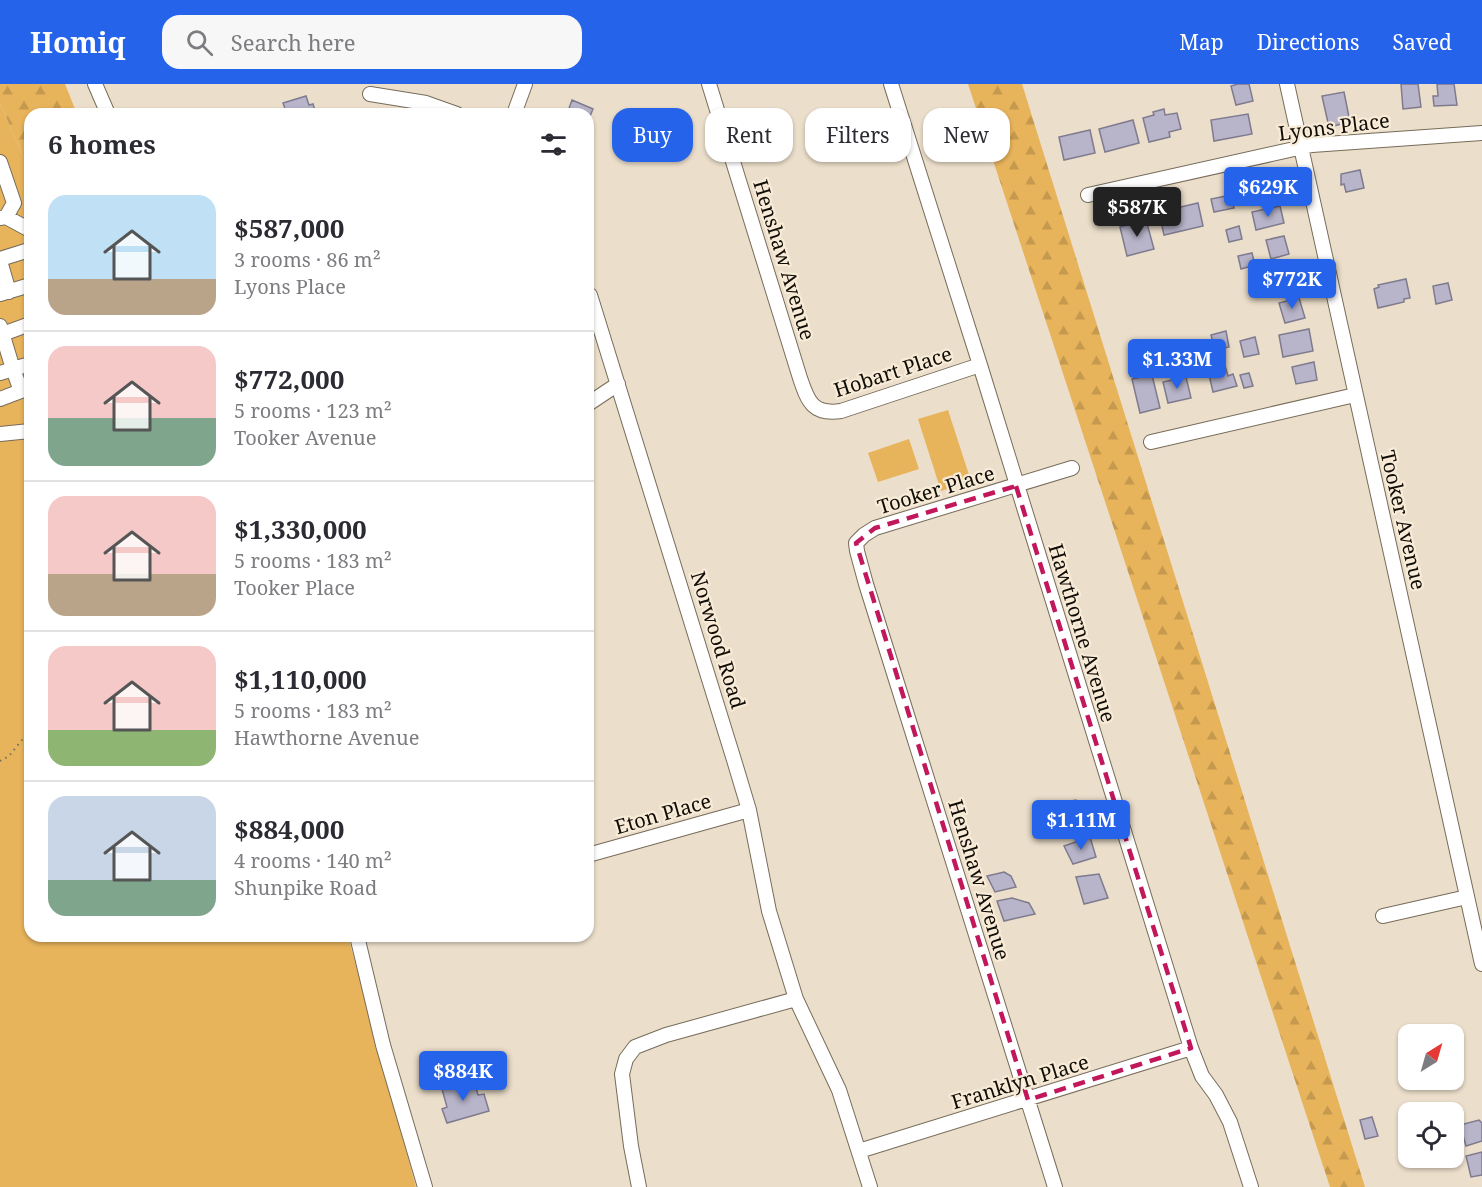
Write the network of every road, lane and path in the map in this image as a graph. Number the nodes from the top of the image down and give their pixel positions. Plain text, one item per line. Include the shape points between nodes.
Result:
1 (95, 84) edge
2 (525, 84) edge
3 (709, 84) edge
4 (891, 84) edge
5 (1287, 84) edge
6 (370, 94) dead end
7 (105, 108) edge
8 (440, 108) edge
9 (516, 108) edge
10 (1482, 133) edge
11 (1301, 147) junction
12 (0, 162) edge
13 (1088, 195) dead end
14 (3, 218) edge
15 (24, 227) edge
16 (24, 252) edge
17 (0, 260) edge
18 (24, 287) edge
19 (4, 293) edge
20 (594, 308) edge
21 (24, 325) edge
22 (1, 331) edge
23 (980, 365) junction
24 (24, 366) edge
25 (7, 371) edge
26 (800, 378) joint
27 (618, 384) junction
28 (24, 388) edge
29 (24, 391) edge
30 (1355, 395) junction
31 (0, 399) edge
32 (594, 400) edge
33 (24, 432) edge
34 (0, 434) edge
35 (1151, 442) dead end
36 (1072, 468) dead end
37 (1016, 486) junction
38 (866, 584) joint
39 (24, 737) edge
40 (0, 761) edge
41 (749, 810) junction
42 (594, 853) edge
43 (1467, 897) junction
44 (1383, 916) dead end
45 (358, 942) edge
46 (1482, 964) edge
47 (796, 999) junction
48 (1191, 1048) junction
49 (1028, 1100) junction
50 (859, 1151) junction
51 (425, 1187) edge
52 (639, 1187) edge
53 (870, 1187) edge
54 (1055, 1187) edge
55 (1251, 1187) edge

1 - 7 street
2 - 9 street
3 - 26 street, Henshaw Avenue
4 - 23 street, Hawthorne Avenue
5 - 11 street, Tooker Avenue
6 - 8 street
10 - 11 street, Lyons Place
11 - 13 street, Lyons Place
11 - 30 street, Tooker Avenue
12 - 14 street via 14,203
14 - 15 street
16 - 17 street
17 - 19 street
18 - 19 street
20 - 27 street, Norwood Road
21 - 22 street
22 - 25 street
23 - 26 street, Hobart Place via 830,413 816,408 809,400
23 - 37 street, Hawthorne Avenue
24 - 25 street
25 - 28 street
27 - 32 street
27 - 41 street, Norwood Road
29 - 31 street
30 - 35 street
30 - 43 street, Tooker Avenue
33 - 34 street
36 - 37 street, Tooker Place
37 - 38 street, Tooker Place via 875,528 864,535 856,543 856,551
37 - 48 street, Hawthorne Avenue
38 - 49 street, Henshaw Avenue
39 - 40 path
41 - 42 street, Eton Place
41 - 47 street, Norwood Road via 769,911
43 - 44 street
43 - 46 street, Tooker Avenue
45 - 51 street via 383,1045
47 - 50 street, Norwood Road via 839,1090
47 - 52 street via 634,1047 622,1074
48 - 49 street, Franklyn Place
48 - 55 street, Hawthorne Avenue via 1202,1077 1230,1122
49 - 50 street, Franklyn Place
49 - 54 street, Henshaw Avenue
50 - 53 street, Norwood Road

